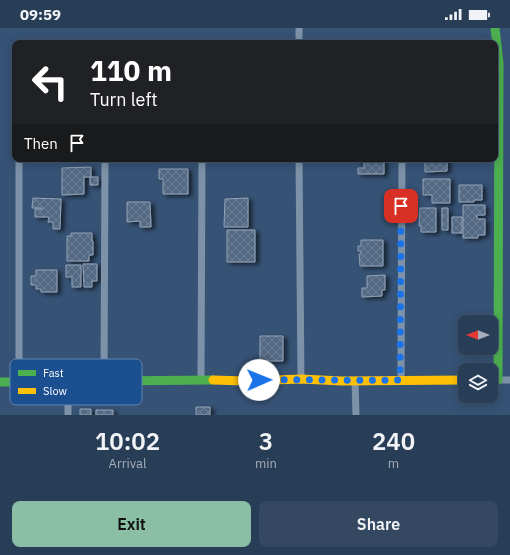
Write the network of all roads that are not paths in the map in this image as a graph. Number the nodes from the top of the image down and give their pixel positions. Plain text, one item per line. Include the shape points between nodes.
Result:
1 (299, 28) edge
2 (495, 28) edge
3 (299, 40) edge
4 (496, 40) edge
5 (498, 54) edge
6 (498, 142) edge
7 (18, 162) edge
8 (105, 162) edge
9 (202, 162) edge
10 (299, 162) edge
11 (402, 162) edge
12 (498, 162) edge
13 (18, 359) edge
14 (104, 359) edge
15 (495, 363) edge
16 (201, 379) junction
17 (300, 379) junction
18 (142, 380) edge
19 (400, 380) junction
20 (458, 380) edge
21 (498, 380) edge
22 (510, 380) edge
23 (355, 381) junction
24 (356, 415) edge

1 - 3 street
2 - 4 street
5 - 6 street
7 - 13 street
8 - 14 street
9 - 16 street
10 - 17 street
11 - 19 street
12 - 15 street
16 - 17 street
16 - 18 street
17 - 23 street
19 - 20 street
19 - 23 street
21 - 22 street
23 - 24 street

